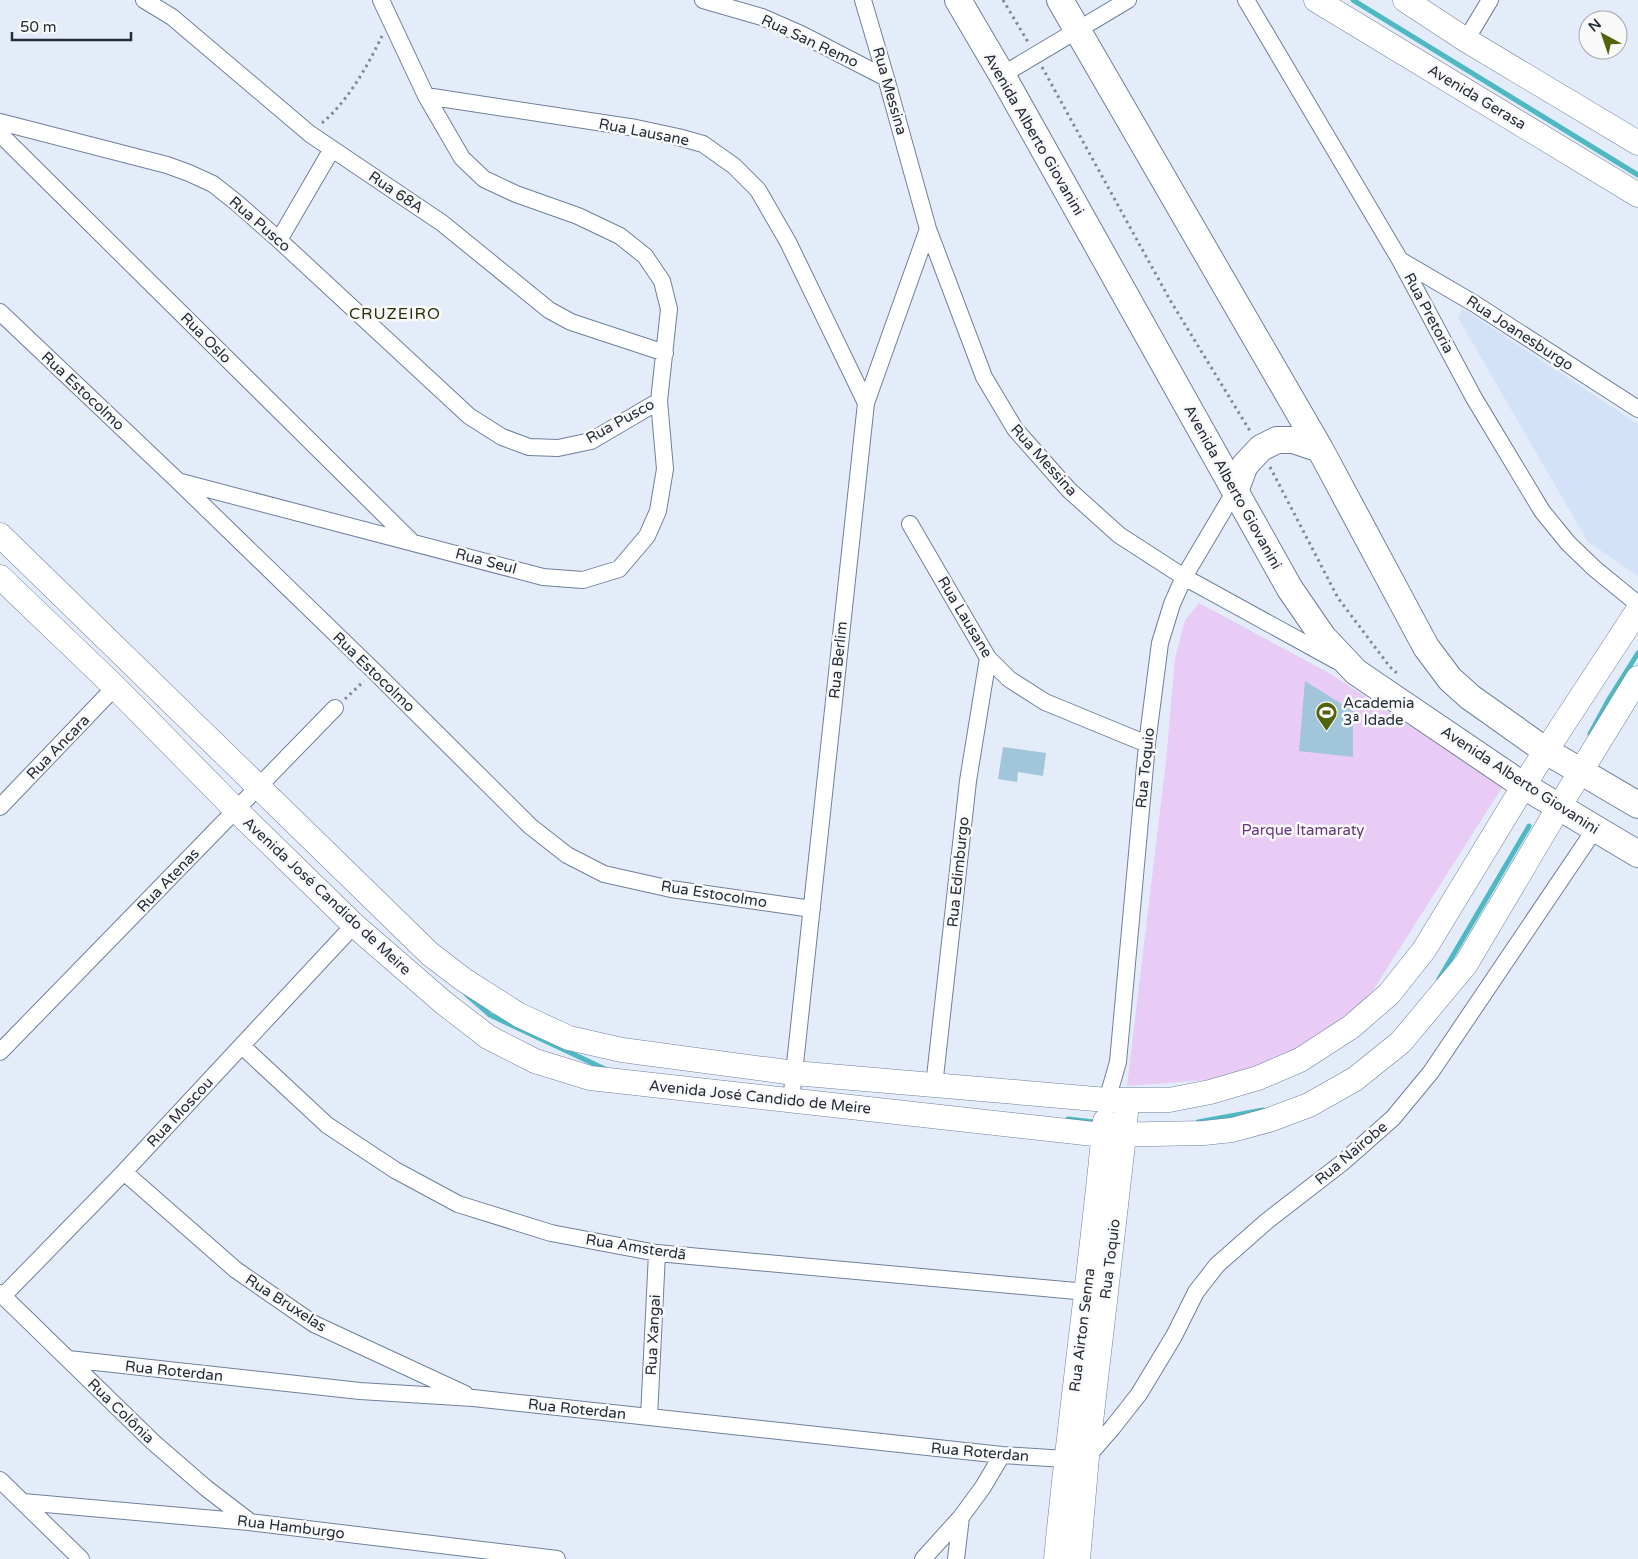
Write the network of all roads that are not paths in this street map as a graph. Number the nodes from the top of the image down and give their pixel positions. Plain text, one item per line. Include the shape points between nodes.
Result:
1 (144, 0) edge
2 (167, 0) edge
3 (381, 0) edge
4 (703, 0) edge
5 (863, 0) edge
6 (958, 0) edge
7 (1060, 0) edge
8 (1128, 0) edge
9 (1246, 0) edge
10 (1316, 0) edge
11 (1405, 0) edge
12 (1490, 0) edge
13 (172, 16) junction
14 (1077, 30) junction
15 (1466, 40) junction
16 (1002, 75) junction
17 (886, 78) junction
18 (426, 96) junction
19 (0, 122) edge
20 (0, 134) edge
21 (1638, 144) edge
22 (332, 149) junction
23 (1638, 195) edge
24 (928, 229) junction
25 (279, 240) junction
26 (1400, 260) junction
27 (0, 312) edge
28 (665, 353) junction
29 (659, 401) junction
30 (866, 403) junction
31 (1638, 409) edge
32 (1320, 449) junction
33 (178, 481) junction
34 (1235, 491) junction
35 (910, 524) dead end
36 (0, 535) edge
37 (412, 542) junction
38 (0, 577) edge
39 (1184, 577) junction
40 (1638, 604) edge
41 (1638, 610) edge
42 (988, 658) junction
43 (1356, 672) junction
44 (1638, 678) edge
45 (115, 687) junction
46 (335, 708) road end
47 (1147, 744) junction
48 (1546, 751) junction
49 (1582, 771) junction
50 (1524, 786) junction
51 (248, 797) junction
52 (1638, 805) edge
53 (0, 807) edge
54 (1559, 807) junction
55 (1595, 828) junction
56 (1638, 854) edge
57 (812, 909) junction
58 (354, 925) junction
59 (242, 1046) junction
60 (0, 1052) edge
61 (793, 1086) junction
62 (934, 1086) junction
63 (1117, 1100) junction
64 (1114, 1135) junction
65 (124, 1172) junction
66 (657, 1253) junction
67 (1087, 1292) junction
68 (1, 1294) edge
69 (68, 1359) junction
70 (473, 1398) junction
71 (649, 1417) junction
72 (1002, 1455) junction
73 (1076, 1458) junction
74 (0, 1480) edge
75 (23, 1502) junction
76 (961, 1517) junction
77 (249, 1522) junction
78 (81, 1559) edge
79 (557, 1559) edge
80 (923, 1559) edge
81 (956, 1559) edge
82 (1056, 1559) edge
83 (1078, 1559) edge

1 - 13 street, Rua 68A
2 - 13 street
3 - 18 street, Rua Pusco
4 - 17 street, Rua San Remo via 801,34
5 - 17 street, Rua Messina
6 - 16 main road, Avenida Alberto Giovanini
7 - 14 main road
8 - 14 street
9 - 26 street, Rua Pretoria
10 - 23 street, Avenida Gerasa
11 - 15 street
12 - 15 street
13 - 22 street, Rua 68A via 310,134
14 - 16 street
14 - 32 main road
15 - 21 street
16 - 34 main road, Avenida Alberto Giovanini
17 - 24 street, Rua Messina
18 - 28 street, Rua Pusco via 462,158 484,179 620,236 645,256 662,281 670,309
18 - 30 street, Rua Lausane via 636,128 703,144 734,166 758,190 788,242
19 - 25 street, Rua Pusco via 189,173 212,184
20 - 37 street, Rua Oslo
22 - 25 street
22 - 28 street, Rua 68A via 442,223 550,310 571,322
24 - 30 street, Rua Berlim
24 - 39 street, Rua Messina via 984,377 1014,429 1069,490 1119,535
25 - 29 street, Rua Pusco via 469,416 502,437 529,447 558,448 591,440
26 - 31 street, Rua Joanesburgo via 1475,304
26 - 40 street, Rua Pretoria via 1474,398 1542,511 1568,544
27 - 33 street, Rua Estocolmo
28 - 29 street, Rua Pusco
29 - 37 street, Rua Seul via 665,469 658,511 647,536 619,569 583,580 543,577
30 - 57 street, Rua Berlim
32 - 34 main road via 1294,440 1277,440 1261,448 1245,465
32 - 48 main road via 1426,647 1450,679
33 - 37 street, Rua Seul
33 - 57 street, Rua Estocolmo via 530,826 567,855 604,874 671,889
34 - 39 street, Rua Toquio
34 - 43 main road, Avenida Alberto Giovanini via 1290,589 1323,637
35 - 42 street, Rua Lausane
36 - 51 street, Avenida José Candido de Meire
38 - 45 street, Avenida José Candido de Meire
39 - 43 street, Rua Messina
39 - 47 street, Rua Toquio via 1160,643
41 - 48 street, Avenida José Candido de Meire
42 - 47 street, Rua Lausane via 1009,679 1045,702
42 - 62 street, Rua Edimburgo via 968,781
43 - 50 main road, Avenida Alberto Giovanini
44 - 49 street, Avenida José Candido de Meire
45 - 51 street, Avenida José Candido de Meire
45 - 53 street, Rua Ancara
46 - 51 street, Rua Atenas
47 - 63 street, Rua Toquio
48 - 49 main road
48 - 50 street, Avenida José Candido de Meire
49 - 52 main road
49 - 54 street, Avenida José Candido de Meire
50 - 54 main road, Avenida Alberto Giovanini
50 - 63 street, Avenida José Candido de Meire via 1424,950 1389,994 1351,1027 1300,1060 1258,1078 1169,1100
51 - 58 street, Avenida José Candido de Meire
51 - 60 street, Rua Atenas
51 - 61 street, Avenida José Candido de Meire via 430,954 519,1015 569,1038
54 - 55 main road, Avenida Alberto Giovanini
54 - 64 street, Avenida José Candido de Meire via 1466,964 1401,1042 1355,1079 1309,1105 1232,1130
55 - 56 main road, Avenida Alberto Giovanini
55 - 73 street, Rua Nairobe via 1431,1072 1393,1118 1217,1265 1196,1292 1139,1394 1113,1427
57 - 61 street, Rua Berlim
58 - 59 street, Rua Moscou
58 - 61 street, Avenida José Candido de Meire via 488,1037 535,1061 590,1078
59 - 65 street, Rua Moscou
59 - 66 street, Rua Amsterdã via 327,1125 395,1170 458,1204 551,1233
61 - 62 street, Avenida José Candido de Meire
61 - 64 street, Avenida José Candido de Meire
62 - 63 street, Avenida José Candido de Meire
63 - 64 street, Rua Airton Senna
64 - 67 street, Rua Airton Senna
64 - 73 street, Rua Toquio
65 - 68 street, Rua Moscou
65 - 70 street, Rua Bruxelas via 236,1270 314,1324
66 - 67 street, Rua Amsterdã
66 - 71 street, Rua Xangai
67 - 73 street, Rua Airton Senna
68 - 69 street, Rua Colônia
69 - 70 street, Rua Roterdan via 360,1391
69 - 77 street, Rua Colônia via 153,1442
70 - 71 street, Rua Roterdan
71 - 72 street, Rua Roterdan
72 - 73 street, Rua Roterdan
72 - 76 street
73 - 82 street, Rua Airton Senna
73 - 83 street, Rua Airton Senna
74 - 75 street
75 - 77 street, Rua Hamburgo
75 - 78 street
76 - 80 street
76 - 81 street
77 - 79 street, Rua Hamburgo

